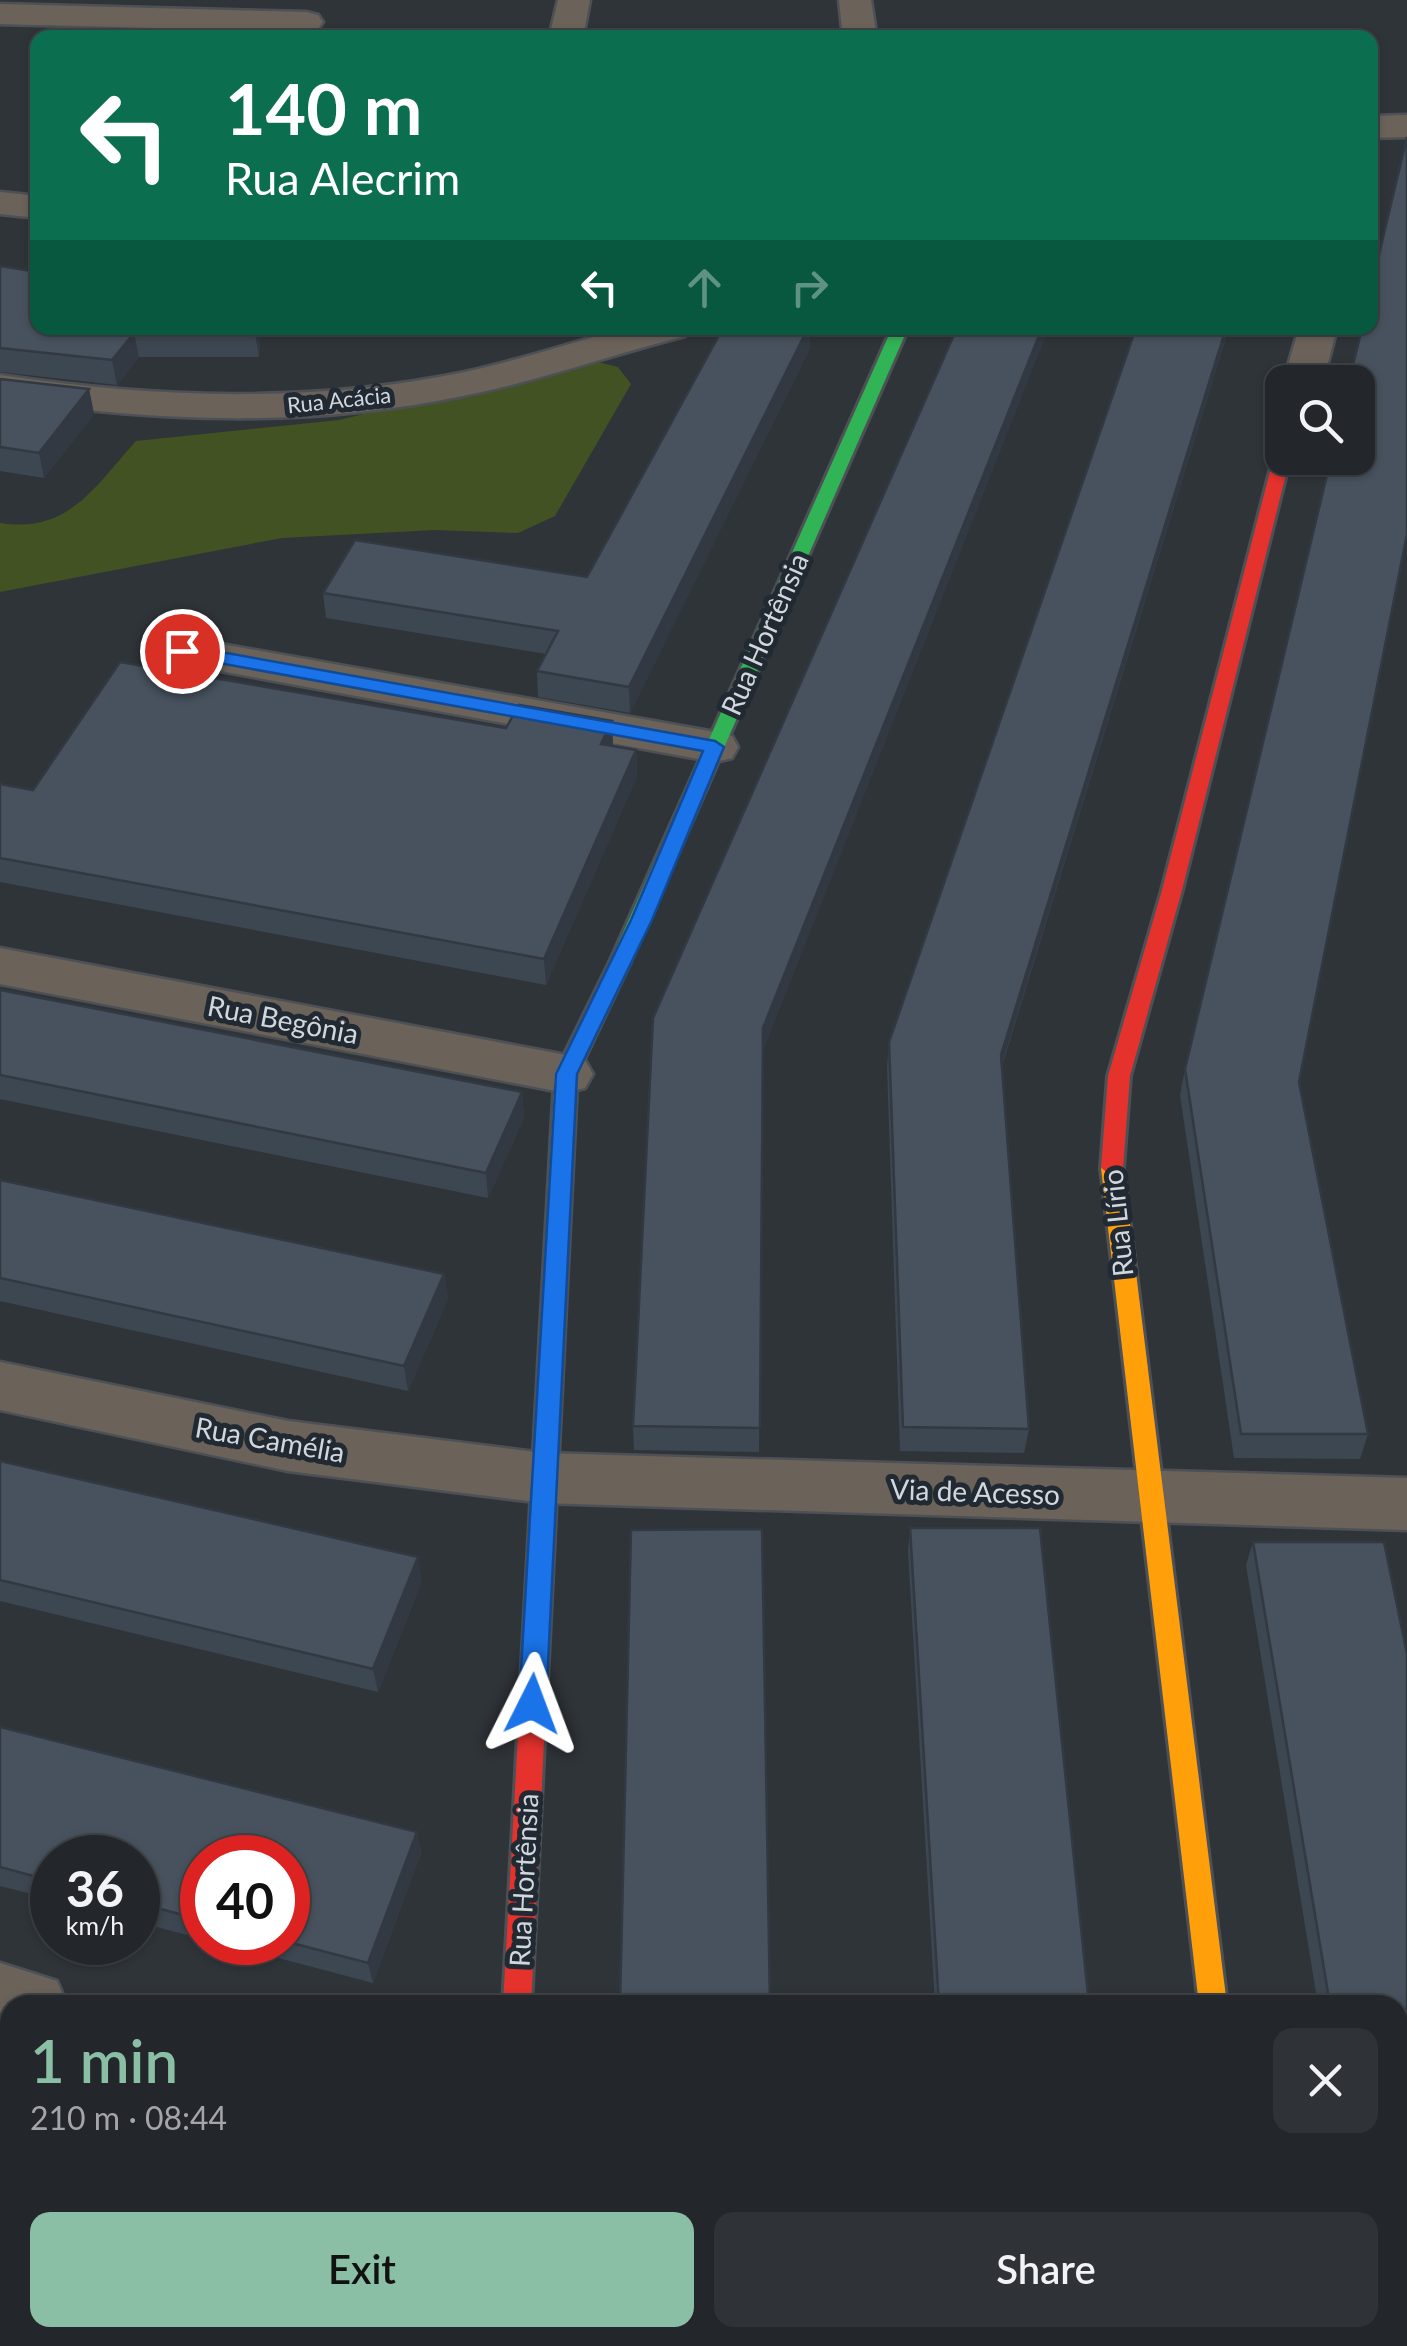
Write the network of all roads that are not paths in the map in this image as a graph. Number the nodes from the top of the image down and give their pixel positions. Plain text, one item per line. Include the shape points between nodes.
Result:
1 (574, 0) edge
2 (855, 0) edge
3 (0, 14) edge
4 (307, 20) edge
5 (568, 30) edge
6 (859, 30) edge
7 (1378, 126) edge
8 (1407, 126) edge
9 (0, 203) edge
10 (30, 206) edge
11 (644, 335) edge
12 (897, 335) edge
13 (1316, 335) edge
14 (1308, 365) edge
15 (0, 387) edge
16 (1277, 475) edge
17 (182, 651) dead end
18 (715, 747) junction
19 (0, 966) edge
20 (566, 1074) junction
21 (0, 1386) edge
22 (544, 1478) junction
23 (1149, 1498) junction
24 (1407, 1504) edge
25 (518, 1995) edge
26 (1213, 1995) edge

1 - 5 street
2 - 6 street
3 - 4 street
7 - 8 street
9 - 10 street
11 - 15 street, Rua Acácia via 464,384 316,407 154,408
12 - 18 street, Rua Hortênsia
13 - 14 street
16 - 23 street, Rua Lírio via 1119,1076 1110,1162
17 - 18 street
18 - 20 street, Rua Hortênsia via 642,920
19 - 20 street, Rua Begônia
20 - 22 street, Rua Hortênsia
21 - 22 street, Rua Camélia via 288,1446
22 - 23 street, Via de Acesso
22 - 25 street, Rua Hortênsia
23 - 24 street, Via de Acesso
23 - 26 street, Rua Lírio

